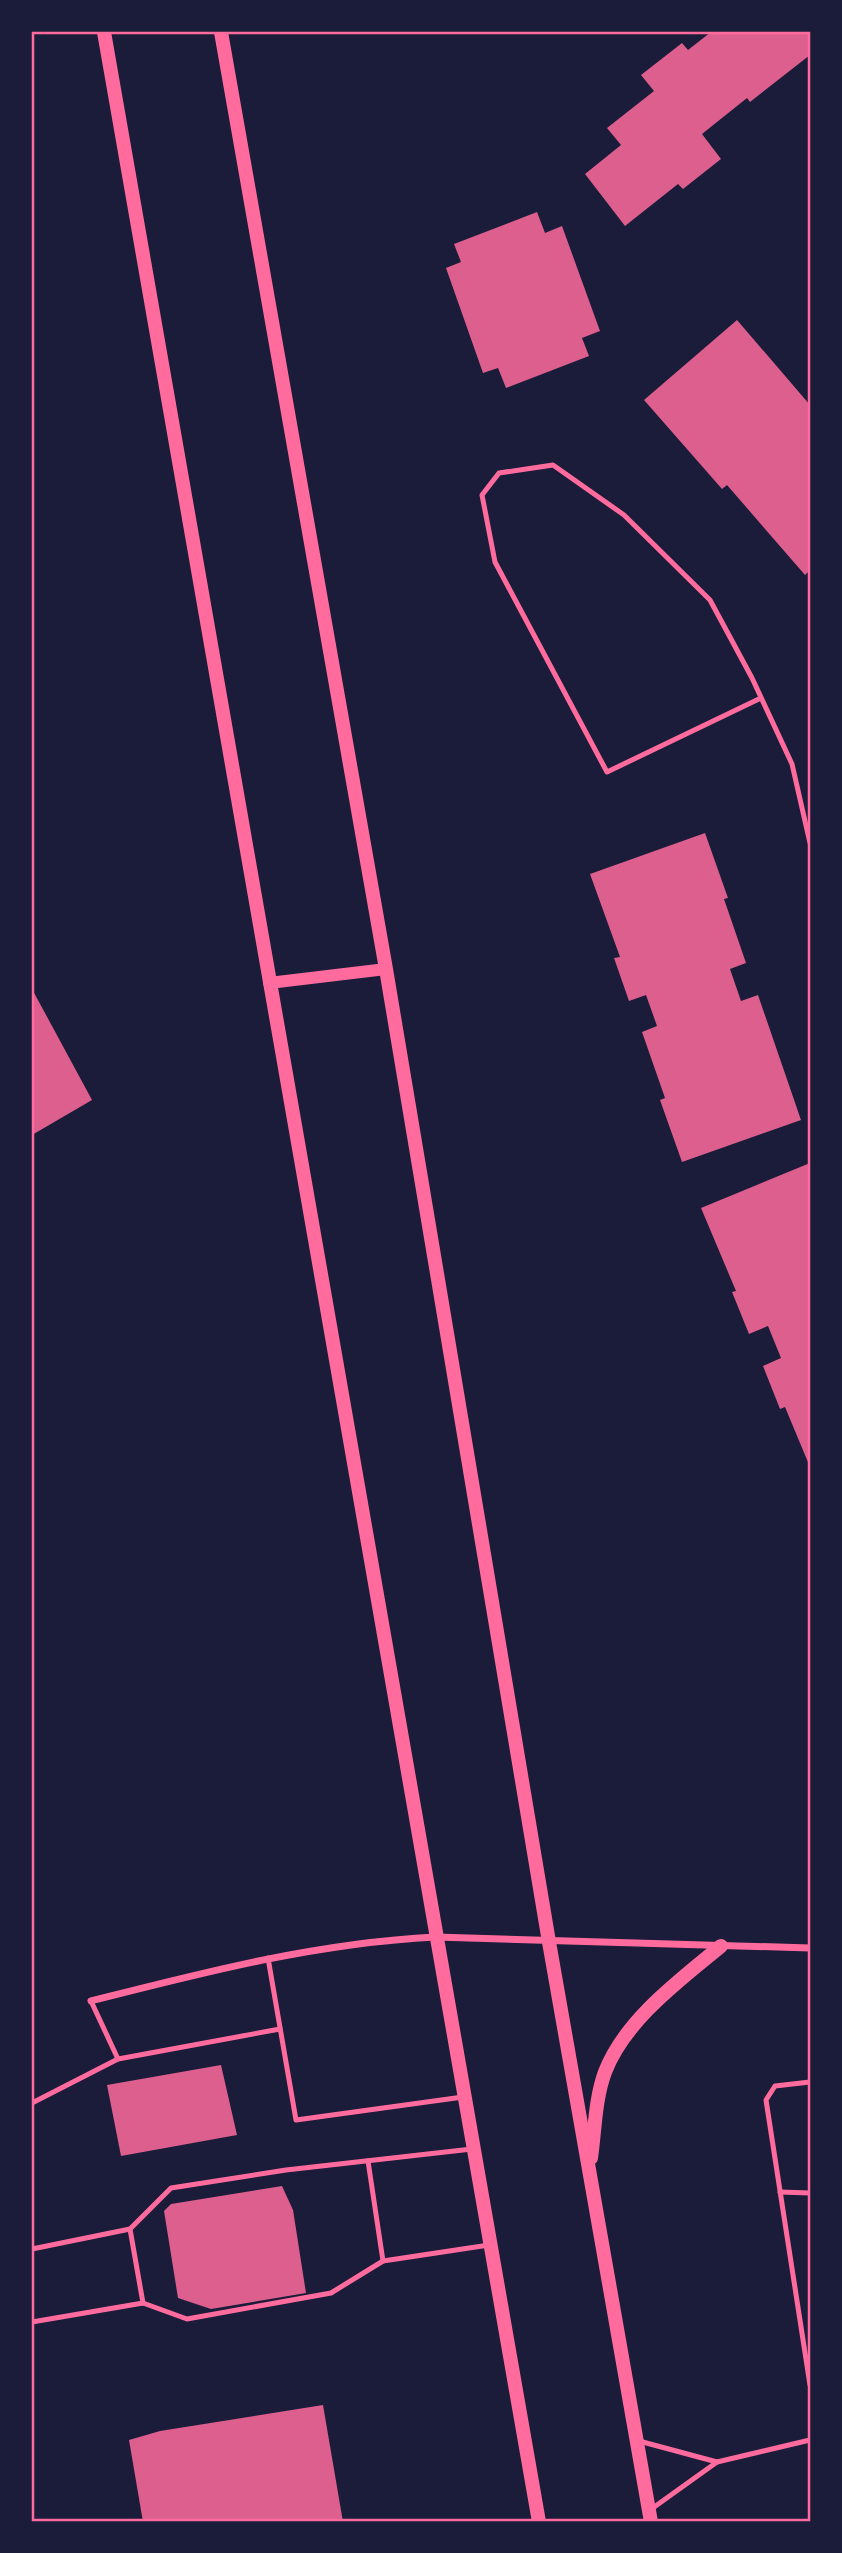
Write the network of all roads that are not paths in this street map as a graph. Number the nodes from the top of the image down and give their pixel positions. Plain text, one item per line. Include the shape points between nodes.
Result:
1 (104, 32) edge
2 (221, 32) edge
3 (761, 698) junction
4 (810, 843) edge
5 (386, 969) junction
6 (269, 983) junction
7 (435, 1937) junction
8 (549, 1942) junction
9 (721, 1945) junction
10 (810, 1948) edge
11 (268, 1958) junction
12 (91, 2001) joint
13 (280, 2029) junction
14 (118, 2059) junction
15 (810, 2082) edge
16 (463, 2097) junction
17 (32, 2104) edge
18 (472, 2149) junction
19 (368, 2161) junction
20 (589, 2173) junction
21 (780, 2192) junction
22 (810, 2193) edge
23 (130, 2229) junction
24 (489, 2245) junction
25 (32, 2249) edge
26 (383, 2261) junction
27 (143, 2303) junction
28 (32, 2322) edge
29 (810, 2385) edge
30 (810, 2440) edge
31 (637, 2441) junction
32 (717, 2462) junction
33 (650, 2516) edge
34 (539, 2522) edge

1 - 6 main road
2 - 5 main road
3 - 3 lane via 607,772 495,562 482,495 499,473 553,465 624,515 710,600
3 - 4 lane via 792,764
5 - 6 street
5 - 8 main road
6 - 7 main road
7 - 8 street
7 - 11 street
7 - 16 main road
8 - 9 street
8 - 20 main road
9 - 10 street
9 - 20 main road via 657,2002 615,2053 597,2106
11 - 12 street
11 - 13 lane
12 - 14 lane
13 - 14 lane
13 - 16 lane via 296,2120
14 - 17 lane
15 - 21 lane via 775,2085 766,2100
16 - 18 main road
18 - 19 lane
18 - 24 main road
19 - 23 lane via 171,2188
19 - 26 lane
20 - 31 main road
21 - 22 lane
21 - 29 lane
23 - 25 lane
23 - 27 lane
24 - 26 lane
24 - 34 main road
26 - 27 lane via 331,2294 187,2319
27 - 28 lane
30 - 32 lane
31 - 32 lane
31 - 33 main road
32 - 33 lane

